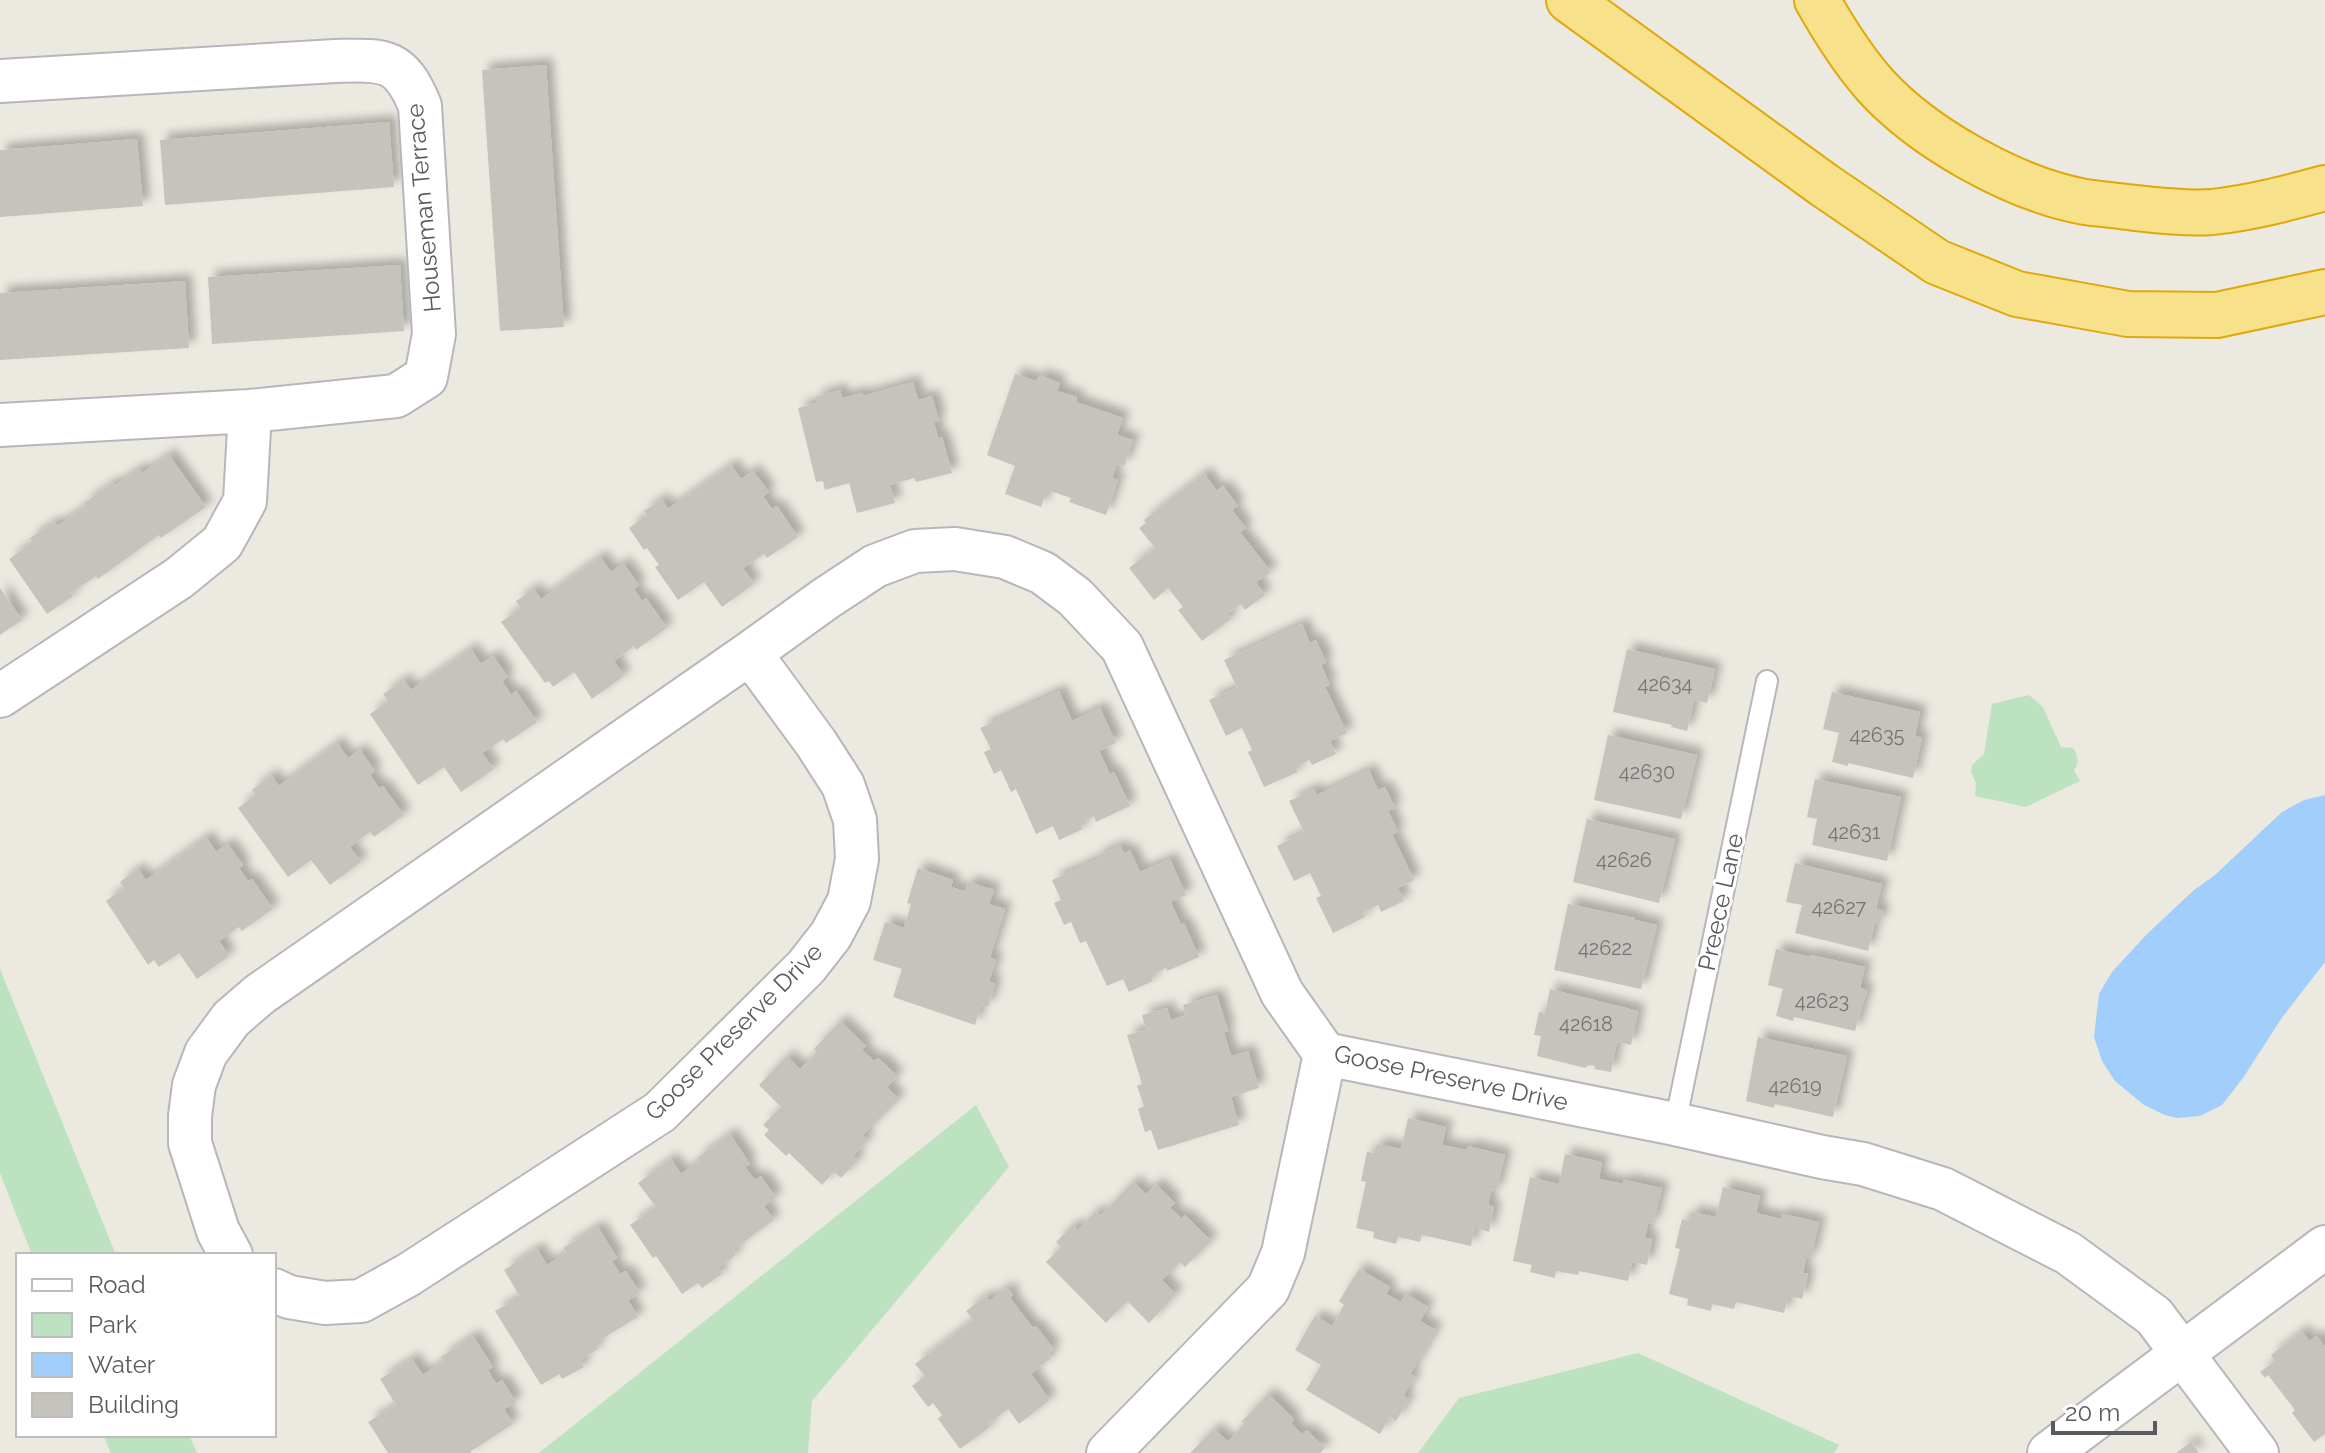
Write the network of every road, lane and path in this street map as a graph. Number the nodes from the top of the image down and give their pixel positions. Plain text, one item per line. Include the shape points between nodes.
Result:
1 (1569, 0) edge
2 (1817, 0) edge
3 (0, 81) edge
4 (2325, 188) edge
5 (2325, 292) edge
6 (250, 411) junction
7 (0, 425) edge
8 (750, 653) junction
9 (1767, 681) dead end
10 (0, 696) edge
11 (1325, 1054) junction
12 (1675, 1124) junction
13 (2325, 1247) edge
14 (230, 1253) edge
15 (276, 1291) edge
16 (2183, 1354) junction
17 (1108, 1453) edge
18 (2049, 1453) edge
19 (2257, 1453) edge

1 - 5 highway via 1937,262 2017,294 2128,314 2217,315
2 - 4 highway via 1839,40 1888,96 1946,143 2025,184 2083,201 2210,212 2268,204
3 - 6 street, Houseman Terrace via 364,60 383,62 406,77 420,106 434,334 426,377 396,396
6 - 7 street, Houseman Terrace
6 - 10 street via 245,501 222,543 179,578
8 - 11 street, Goose Preserve Drive via 875,566 915,551 955,549 1005,557 1043,573 1075,597 1122,647 1282,993
8 - 14 street, Goose Preserve Drive via 231,1019 206,1053 190,1116 190,1143
8 - 15 street, Goose Preserve Drive via 843,785 855,820 857,859 849,901 831,935 806,967 660,1112 408,1275 361,1301 325,1303
9 - 12 lane, Preece Lane
11 - 12 street, Goose Preserve Drive
11 - 17 street via 1283,1253 1268,1289
12 - 16 street, Goose Preserve Drive via 1863,1164 1943,1189 2068,1253 2154,1316
13 - 16 street
16 - 18 street
16 - 19 street, Goose Preserve Drive

